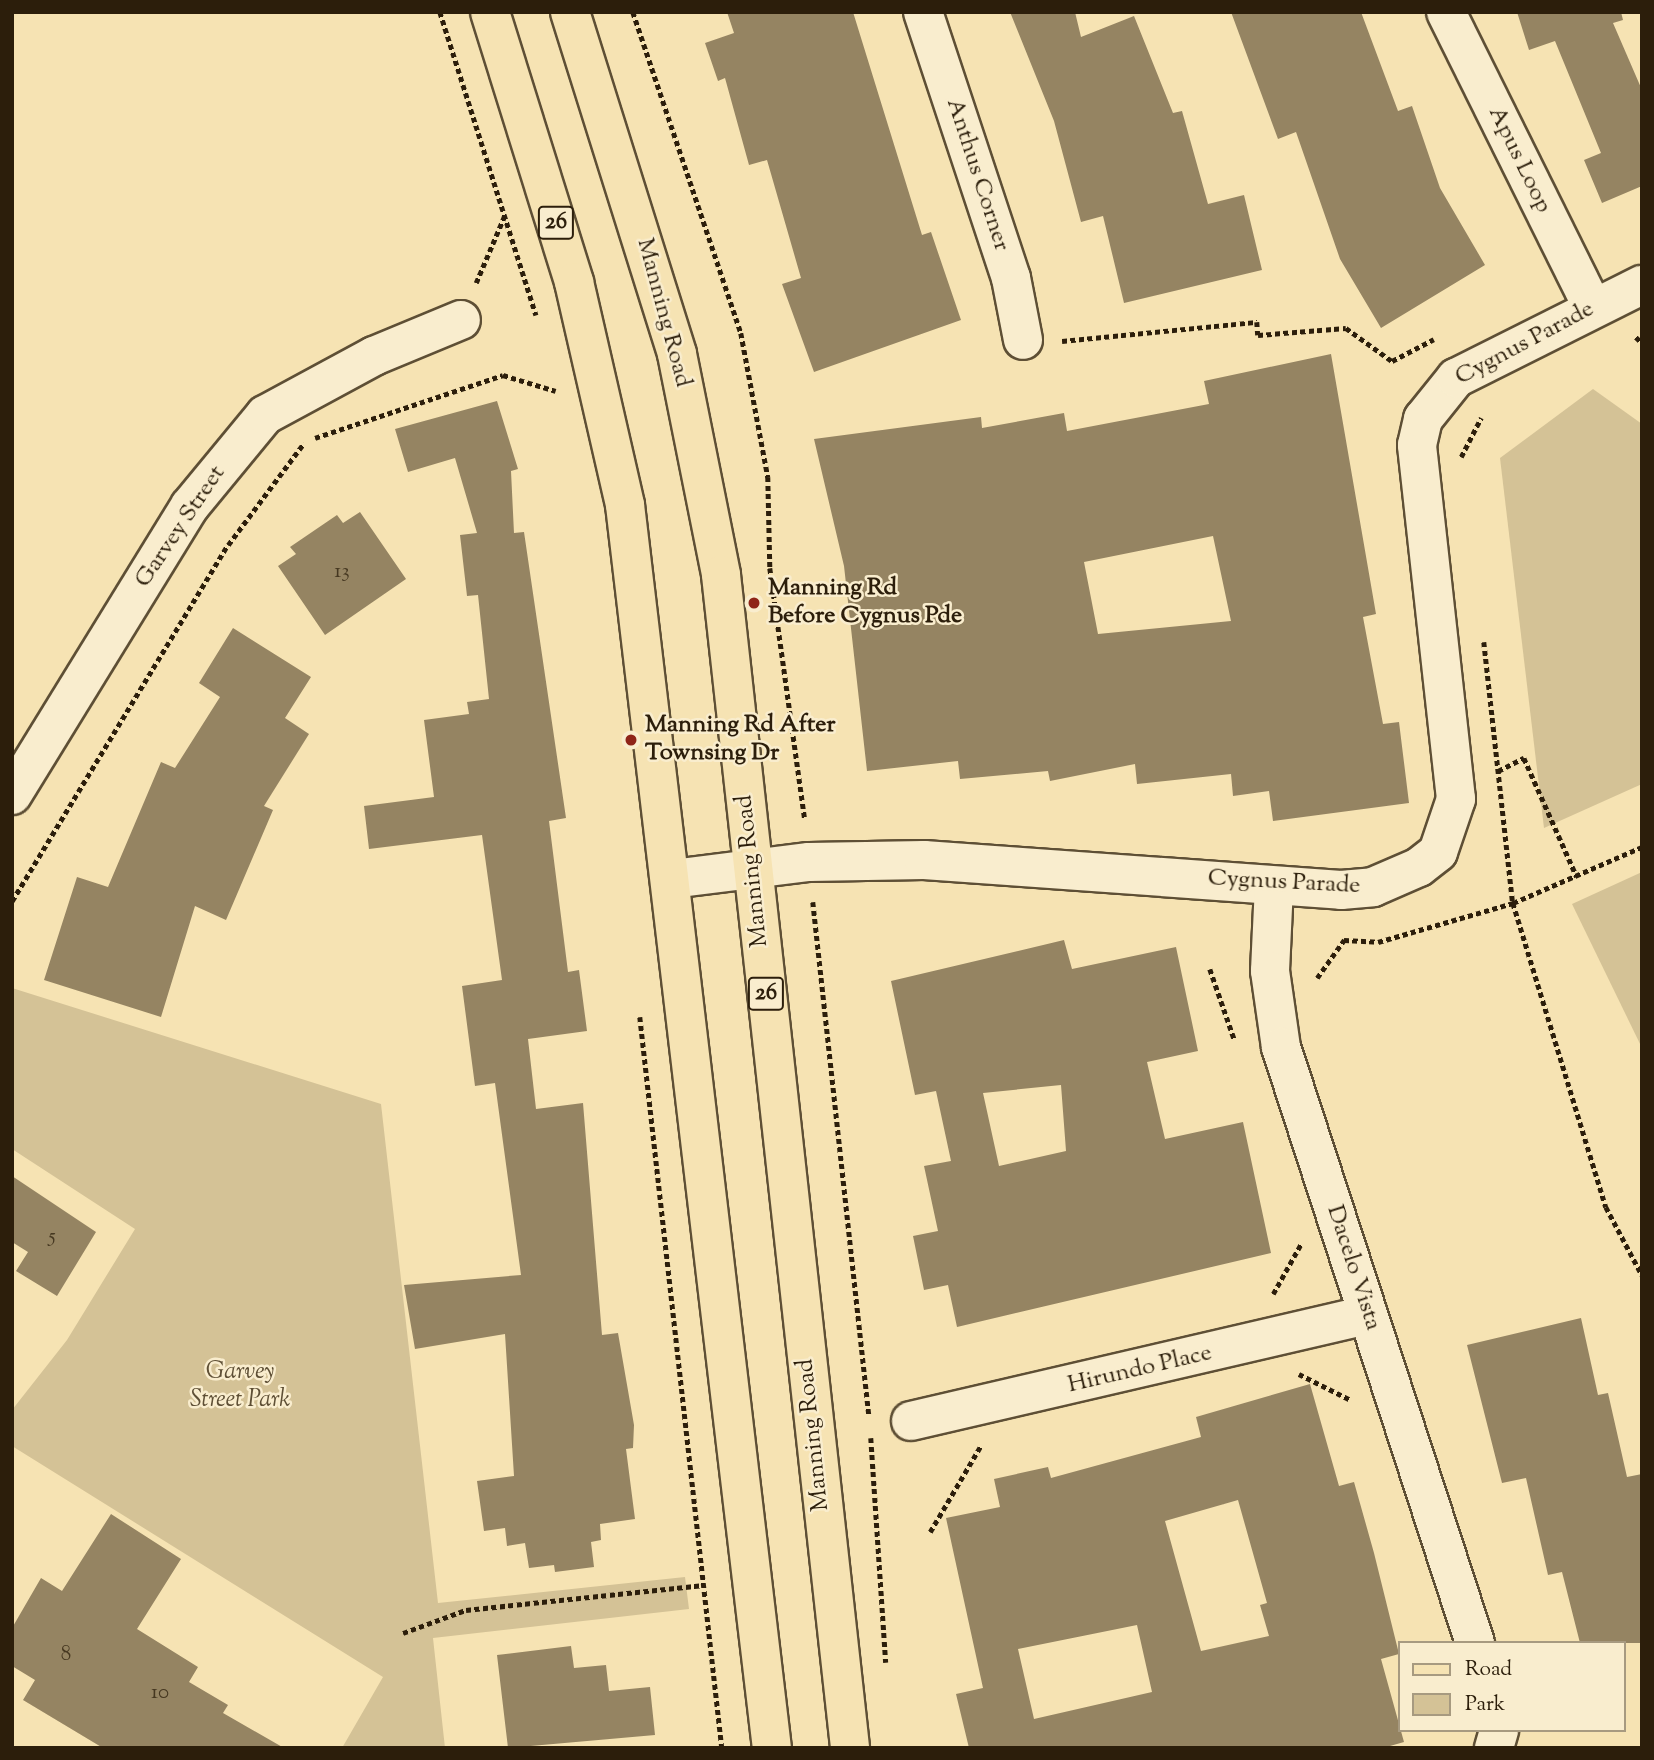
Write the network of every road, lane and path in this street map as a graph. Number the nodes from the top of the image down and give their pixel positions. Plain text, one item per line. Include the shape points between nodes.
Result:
1 (440, 12) edge
2 (490, 12) edge
3 (570, 12) edge
4 (923, 12) edge
5 (1446, 12) edge
6 (505, 216) junction
7 (1642, 285) edge
8 (1592, 308) junction
9 (461, 320) joint
10 (540, 330) dead end
11 (1449, 332) dead end
12 (1023, 340) joint
13 (1625, 342) dead end
14 (1642, 344) edge
15 (556, 380) dead end
16 (560, 393) junction
17 (564, 405) dead end
18 (1484, 412) dead end
19 (1461, 467) dead end
20 (1482, 627) dead end
21 (1498, 771) junction
22 (12, 795) edge
23 (1642, 847) edge
24 (753, 870) junction
25 (1577, 877) junction
26 (672, 879) junction
27 (1275, 886) junction
28 (12, 901) edge
29 (1513, 903) junction
30 (1210, 969) dead end
31 (1317, 978) dead end
32 (640, 1013) dead end
33 (1237, 1046) dead end
34 (1304, 1239) dead end
35 (1642, 1275) edge
36 (1368, 1315) junction
37 (1278, 1339) junction
38 (911, 1421) dead end
39 (993, 1444) dead end
40 (930, 1532) dead end
41 (702, 1585) junction
42 (403, 1633) dead end
43 (1474, 1641) edge
44 (722, 1748) edge
45 (772, 1748) edge
46 (850, 1748) edge

1 - 6 path
2 - 26 main road, 26 via 574,282 611,436 637,580
3 - 24 main road, Manning Road / 26 via 647,247 701,464 721,575
4 - 12 street, Anthus Corner via 1011,278
5 - 8 street, Apus Loop
6 - 9 path
6 - 10 path
7 - 8 street, Cygnus Parade
8 - 27 street, Cygnus Parade via 1456,378 1423,419 1417,445 1456,775 1450,828 1438,852 1397,880 1373,887
9 - 22 street, Garvey Street via 374,356 265,415 190,506
11 - 12 path via 1392,361 1346,328 1258,335 1257,323 1102,342
13 - 14 path via 1638,336
15 - 16 path
16 - 17 path
16 - 28 path via 503,375 304,442 228,545
18 - 19 path
20 - 21 path
21 - 25 path via 1524,758
21 - 29 path
23 - 25 path
24 - 26 street, Cygnus Parade
24 - 27 street, Cygnus Parade via 837,861 991,862
24 - 46 main road, Manning Road / 26
25 - 29 path
26 - 45 main road, 26
27 - 36 street, Dacelo Vista via 1273,1013
29 - 31 path via 1378,942 1344,940
29 - 35 path via 1606,1207
30 - 33 path
32 - 41 path
34 - 37 path via 1269,1299
36 - 37 street, Hirundo Place
36 - 43 street, Dacelo Vista
37 - 38 street, Hirundo Place
39 - 40 path via 980,1447
41 - 42 path via 466,1610
41 - 44 path

